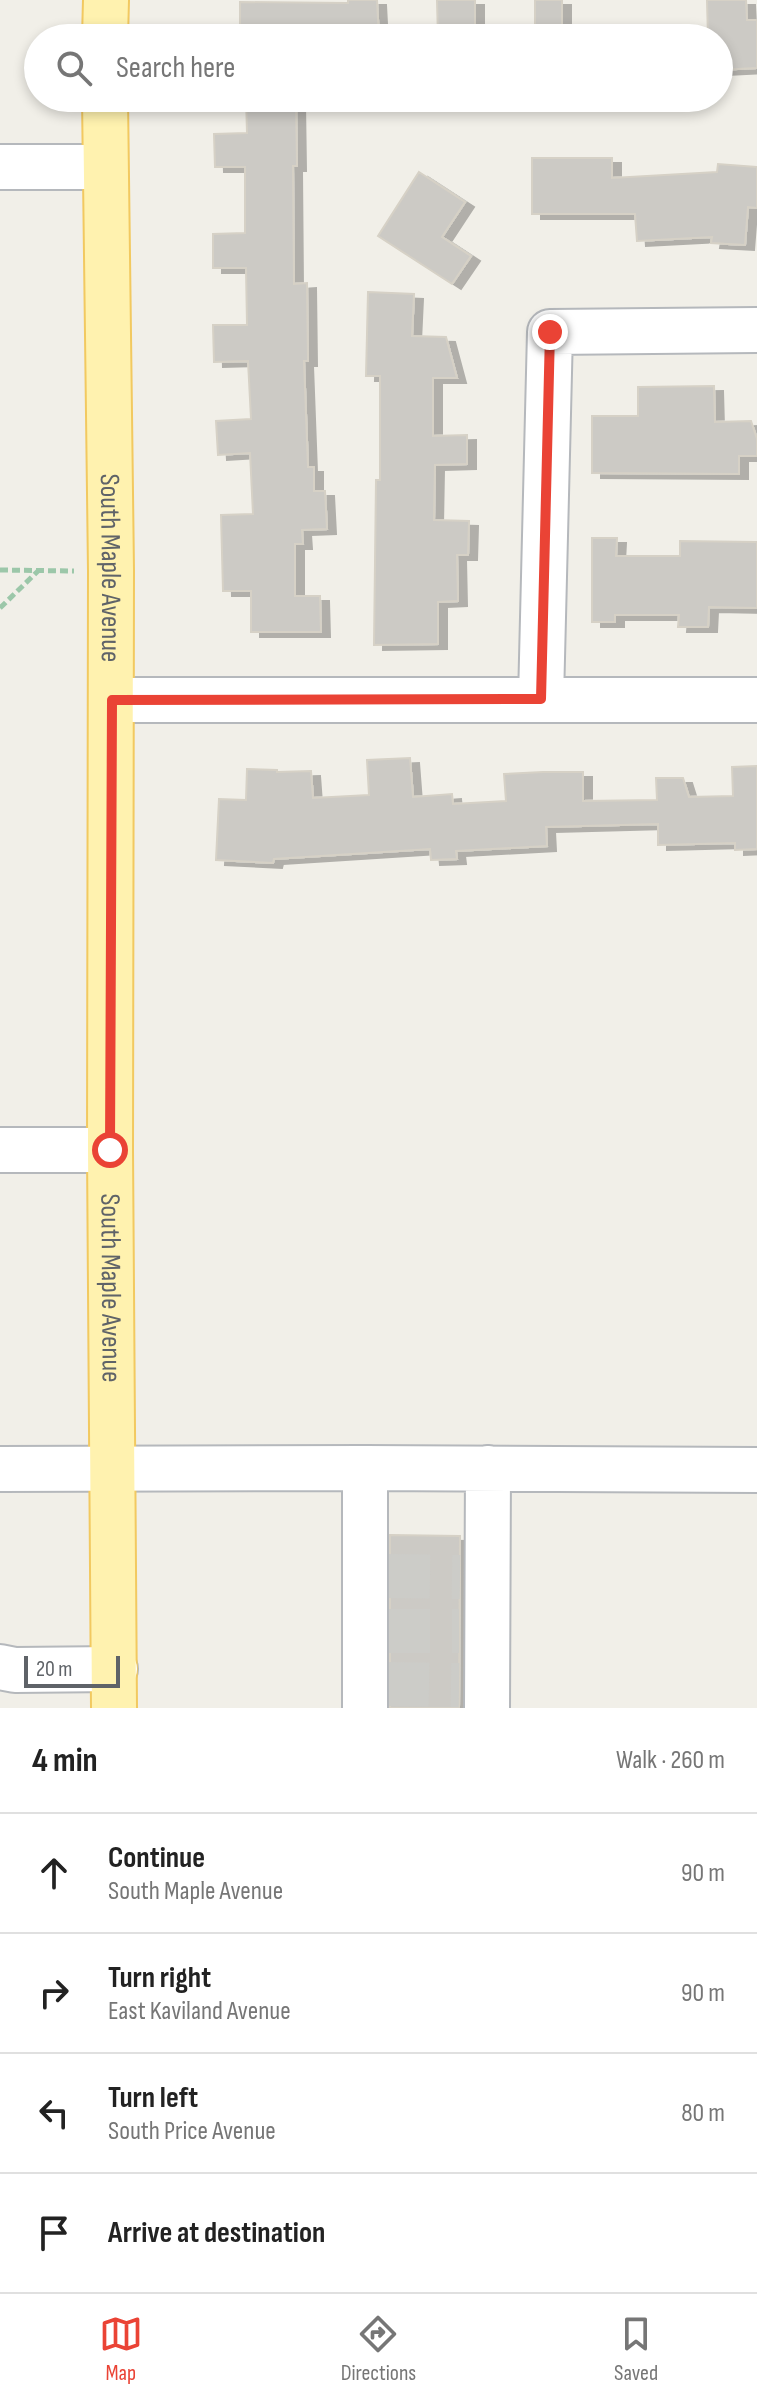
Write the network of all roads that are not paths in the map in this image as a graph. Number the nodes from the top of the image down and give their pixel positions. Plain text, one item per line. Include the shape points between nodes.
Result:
1 (106, 0) edge
2 (105, 24) edge
3 (105, 112) edge
4 (0, 167) edge
5 (104, 167) junction
6 (757, 330) edge
7 (541, 699) junction
8 (112, 700) junction
9 (757, 700) edge
10 (0, 1150) edge
11 (110, 1150) junction
12 (111, 1467) junction
13 (365, 1468) junction
14 (488, 1468) junction
15 (0, 1469) edge
16 (757, 1470) edge
17 (10, 1681) edge
18 (115, 1688) edge
19 (372, 1692) edge
20 (478, 1693) edge

1 - 2 main road
3 - 5 main road, South Maple Avenue
4 - 5 street
5 - 8 main road, South Maple Avenue
6 - 7 street via 550,332
7 - 8 street
7 - 9 street
8 - 11 main road, South Maple Avenue
10 - 11 street
11 - 12 main road, South Maple Avenue
12 - 13 street
12 - 15 street
12 - 18 main road, South Maple Avenue
13 - 14 street
13 - 19 street via 376,1576
14 - 16 street
14 - 20 street via 474,1577
17 - 18 street

